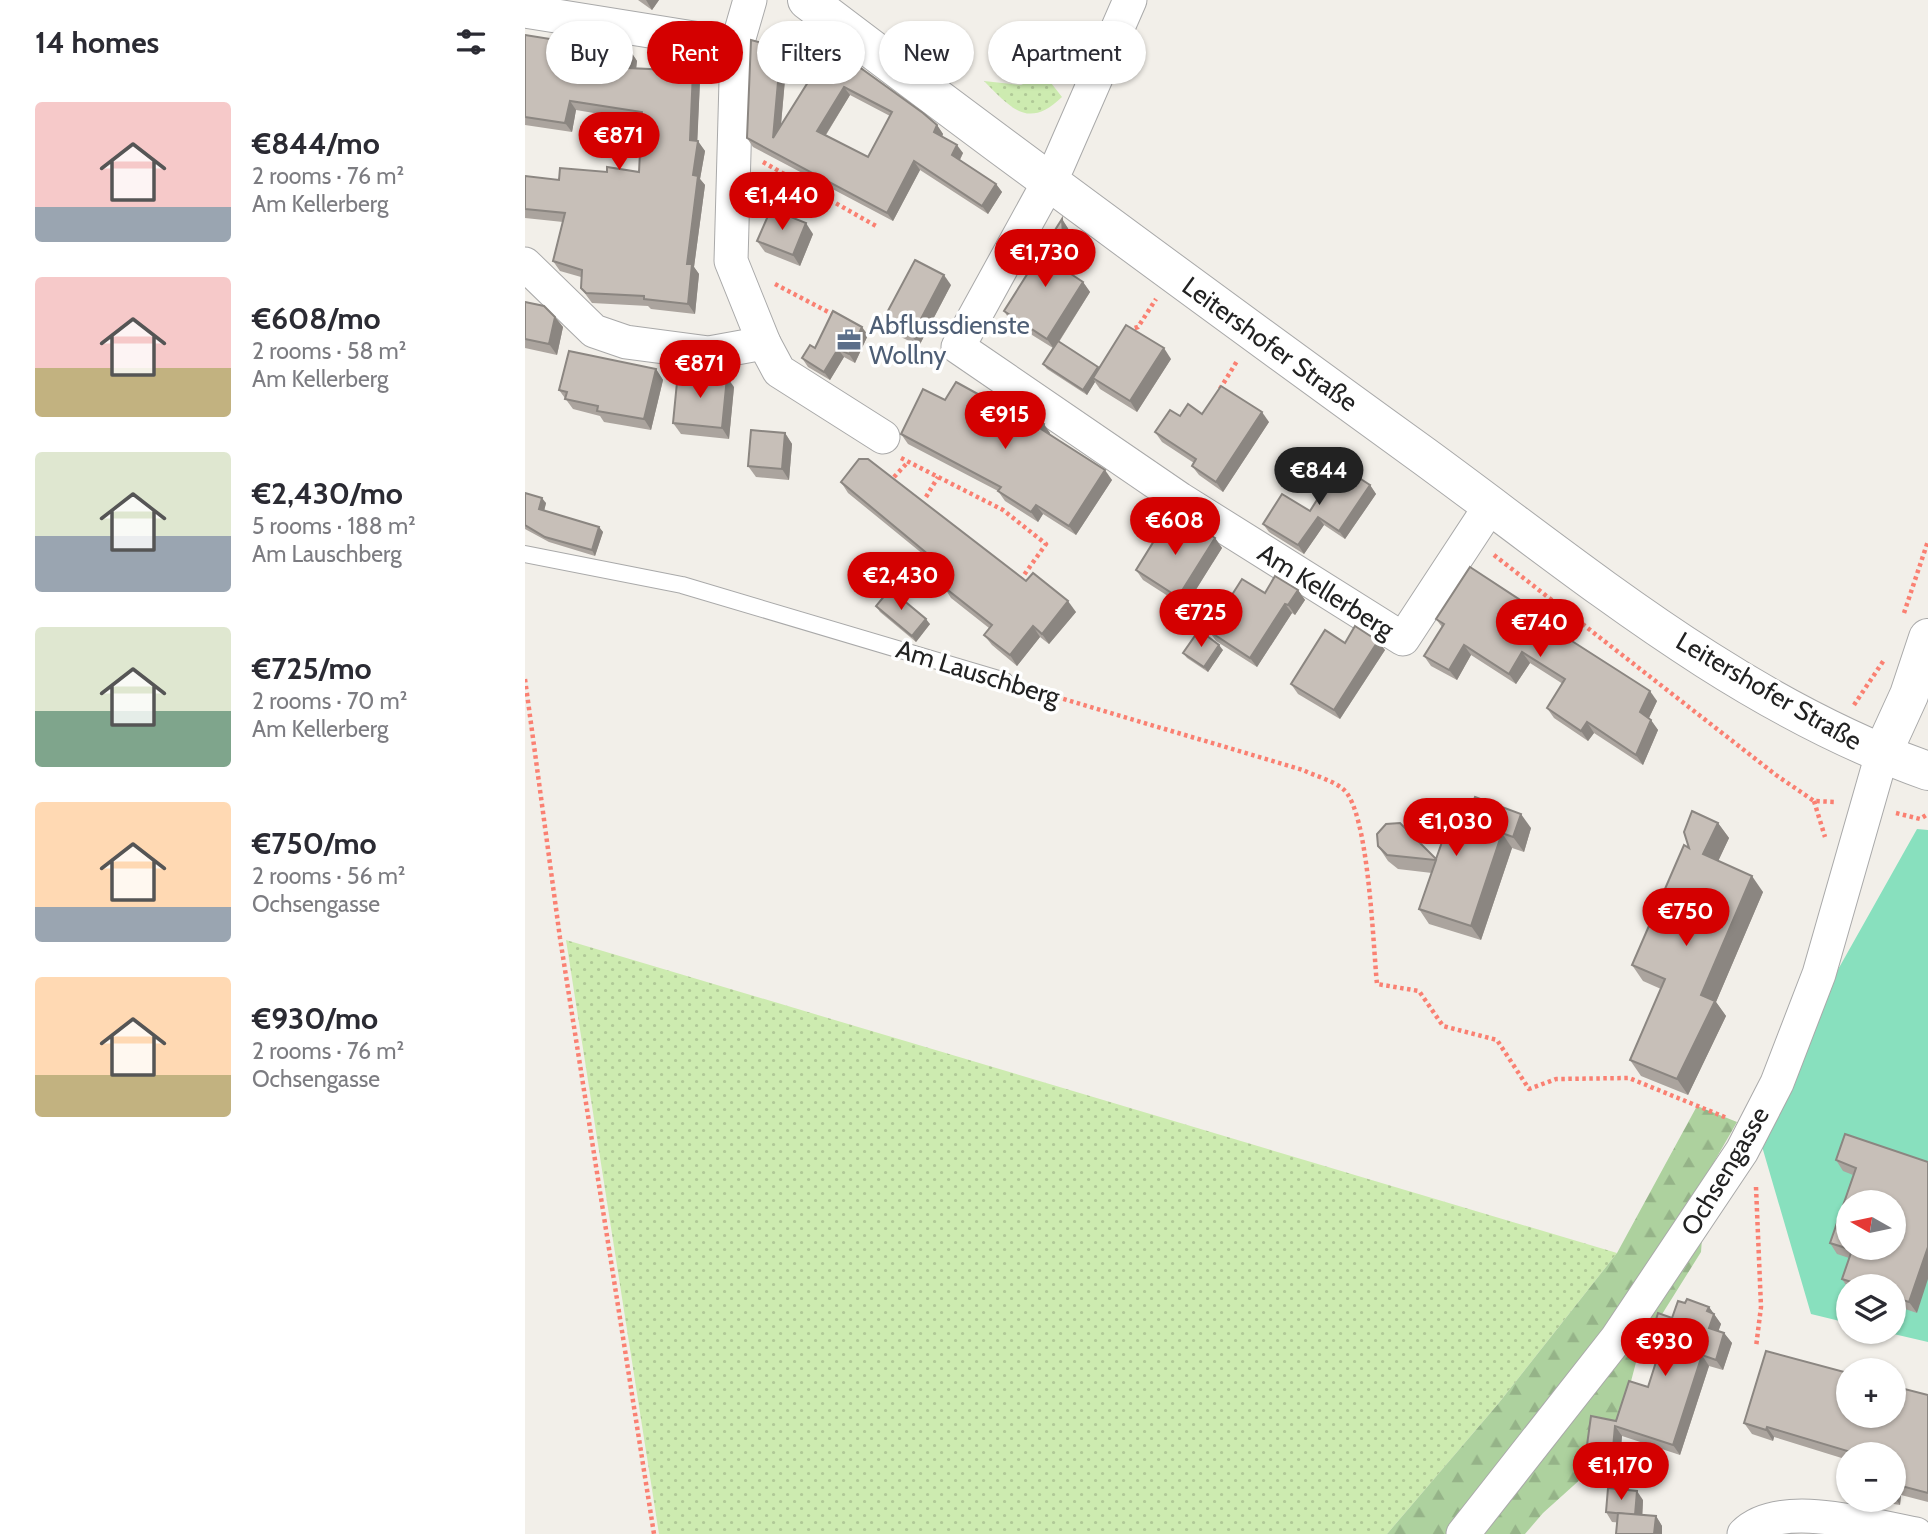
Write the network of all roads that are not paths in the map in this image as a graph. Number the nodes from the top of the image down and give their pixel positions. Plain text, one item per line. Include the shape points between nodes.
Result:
1 (750, 0) edge
2 (807, 0) edge
3 (1130, 0) edge
4 (525, 11) edge
5 (743, 24) edge
6 (647, 31) edge
7 (736, 84) edge
8 (1049, 184) junction
9 (525, 264) edge
10 (764, 343) junction
11 (883, 437) road end
12 (1491, 505) junction
13 (525, 554) edge
14 (1928, 638) edge
15 (1005, 681) road end
16 (1882, 754) junction
17 (1928, 771) edge
18 (1748, 1530) edge
19 (1463, 1534) edge
20 (1916, 1534) edge

1 - 5 street
2 - 8 street, Leitershofer Straße
3 - 8 street
4 - 6 street
7 - 10 street via 731,261
8 - 12 street, Leitershofer Straße
8 - 12 street, Am Kellerberg via 958,347 1180,499 1403,639
9 - 10 street via 594,331 615,338 709,353
10 - 11 street via 779,371
12 - 16 street, Leitershofer Straße via 1618,600 1728,674
13 - 15 lane, Am Lauschberg via 682,585
14 - 16 street
16 - 17 street, Leitershofer Straße
16 - 19 street, Ochsengasse via 1819,974 1777,1083 1748,1140 1617,1338
18 - 20 street via 1773,1518 1814,1517

